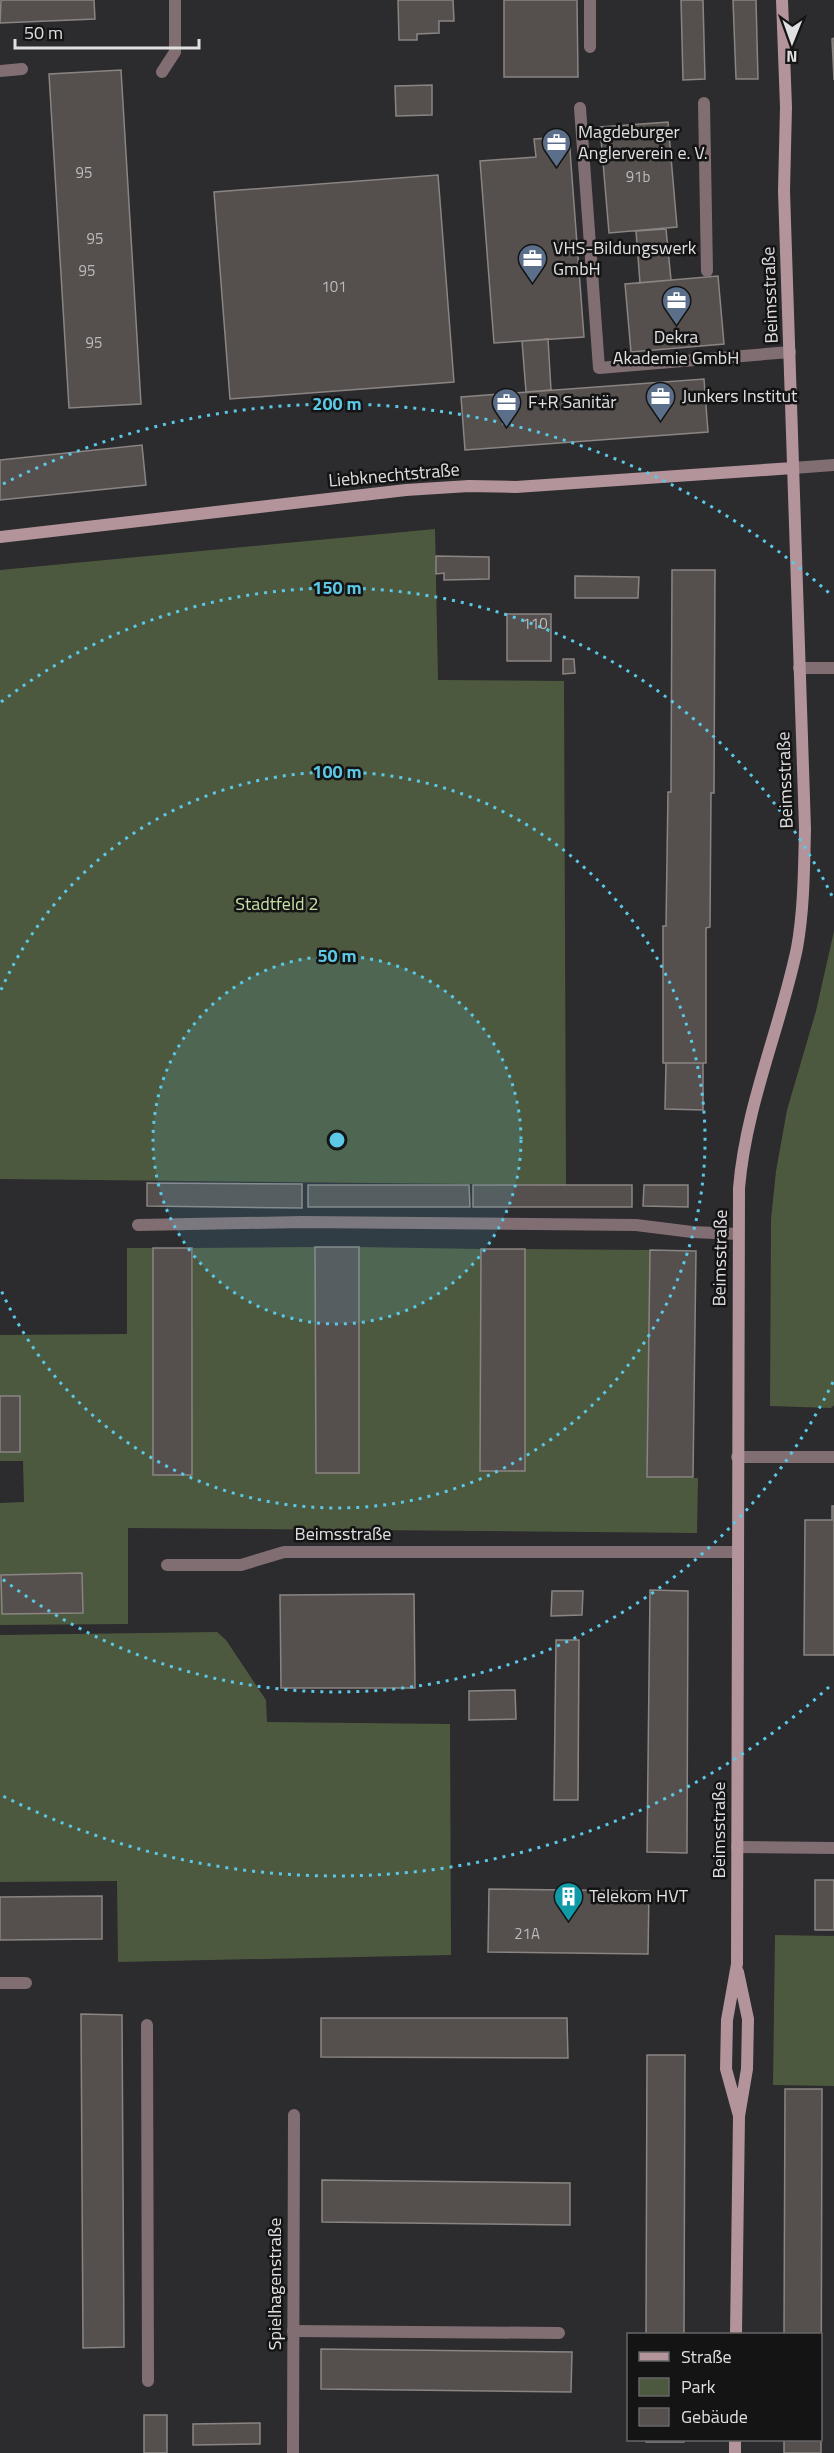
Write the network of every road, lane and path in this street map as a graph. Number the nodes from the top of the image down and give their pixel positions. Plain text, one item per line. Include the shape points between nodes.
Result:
1 (175, 0) edge
2 (590, 0) edge
3 (782, 0) edge
4 (590, 48) dead end
5 (22, 69) dead end
6 (0, 71) edge
7 (162, 72) dead end
8 (704, 103) dead end
9 (580, 108) dead end
10 (707, 271) dead end
11 (790, 352) junction
12 (834, 465) edge
13 (793, 468) junction
14 (0, 537) edge
15 (799, 668) junction
16 (834, 668) edge
17 (138, 1225) dead end
18 (738, 1234) junction
19 (737, 1457) junction
20 (834, 1457) edge
21 (737, 1552) junction
22 (167, 1565) dead end
23 (736, 1847) junction
24 (834, 1848) edge
25 (737, 1965) junction
26 (0, 1983) edge
27 (27, 1983) dead end
28 (147, 2025) dead end
29 (294, 2115) dead end
30 (739, 2116) junction
31 (293, 2331) junction
32 (559, 2333) dead end
33 (736, 2333) edge
34 (148, 2381) dead end
35 (293, 2453) edge

1 - 7 street via 175,52
2 - 4 street
3 - 11 street, Beimsstraße
5 - 6 street
8 - 10 street
9 - 11 street via 599,368
11 - 13 street, Beimsstraße
12 - 13 street
13 - 14 street, Liebknechtstraße via 516,488 406,490
13 - 15 street, Beimsstraße
15 - 16 street
15 - 18 street, Beimsstraße via 805,829 802,907 793,963 743,1148
17 - 18 street via 636,1225
18 - 19 street, Beimsstraße
19 - 20 street
19 - 21 street, Beimsstraße
21 - 22 street, Beimsstraße via 284,1552 241,1565
21 - 23 street, Beimsstraße
23 - 24 street
23 - 25 street, Beimsstraße
25 - 30 street, Beimsstraße via 748,2019 747,2069
25 - 30 street, Beimsstraße via 726,2020 726,2069
26 - 27 street
28 - 34 street
29 - 31 street, Spielhagenstraße
30 - 33 street, Beimsstraße
31 - 32 street
31 - 35 street, Spielhagenstraße

